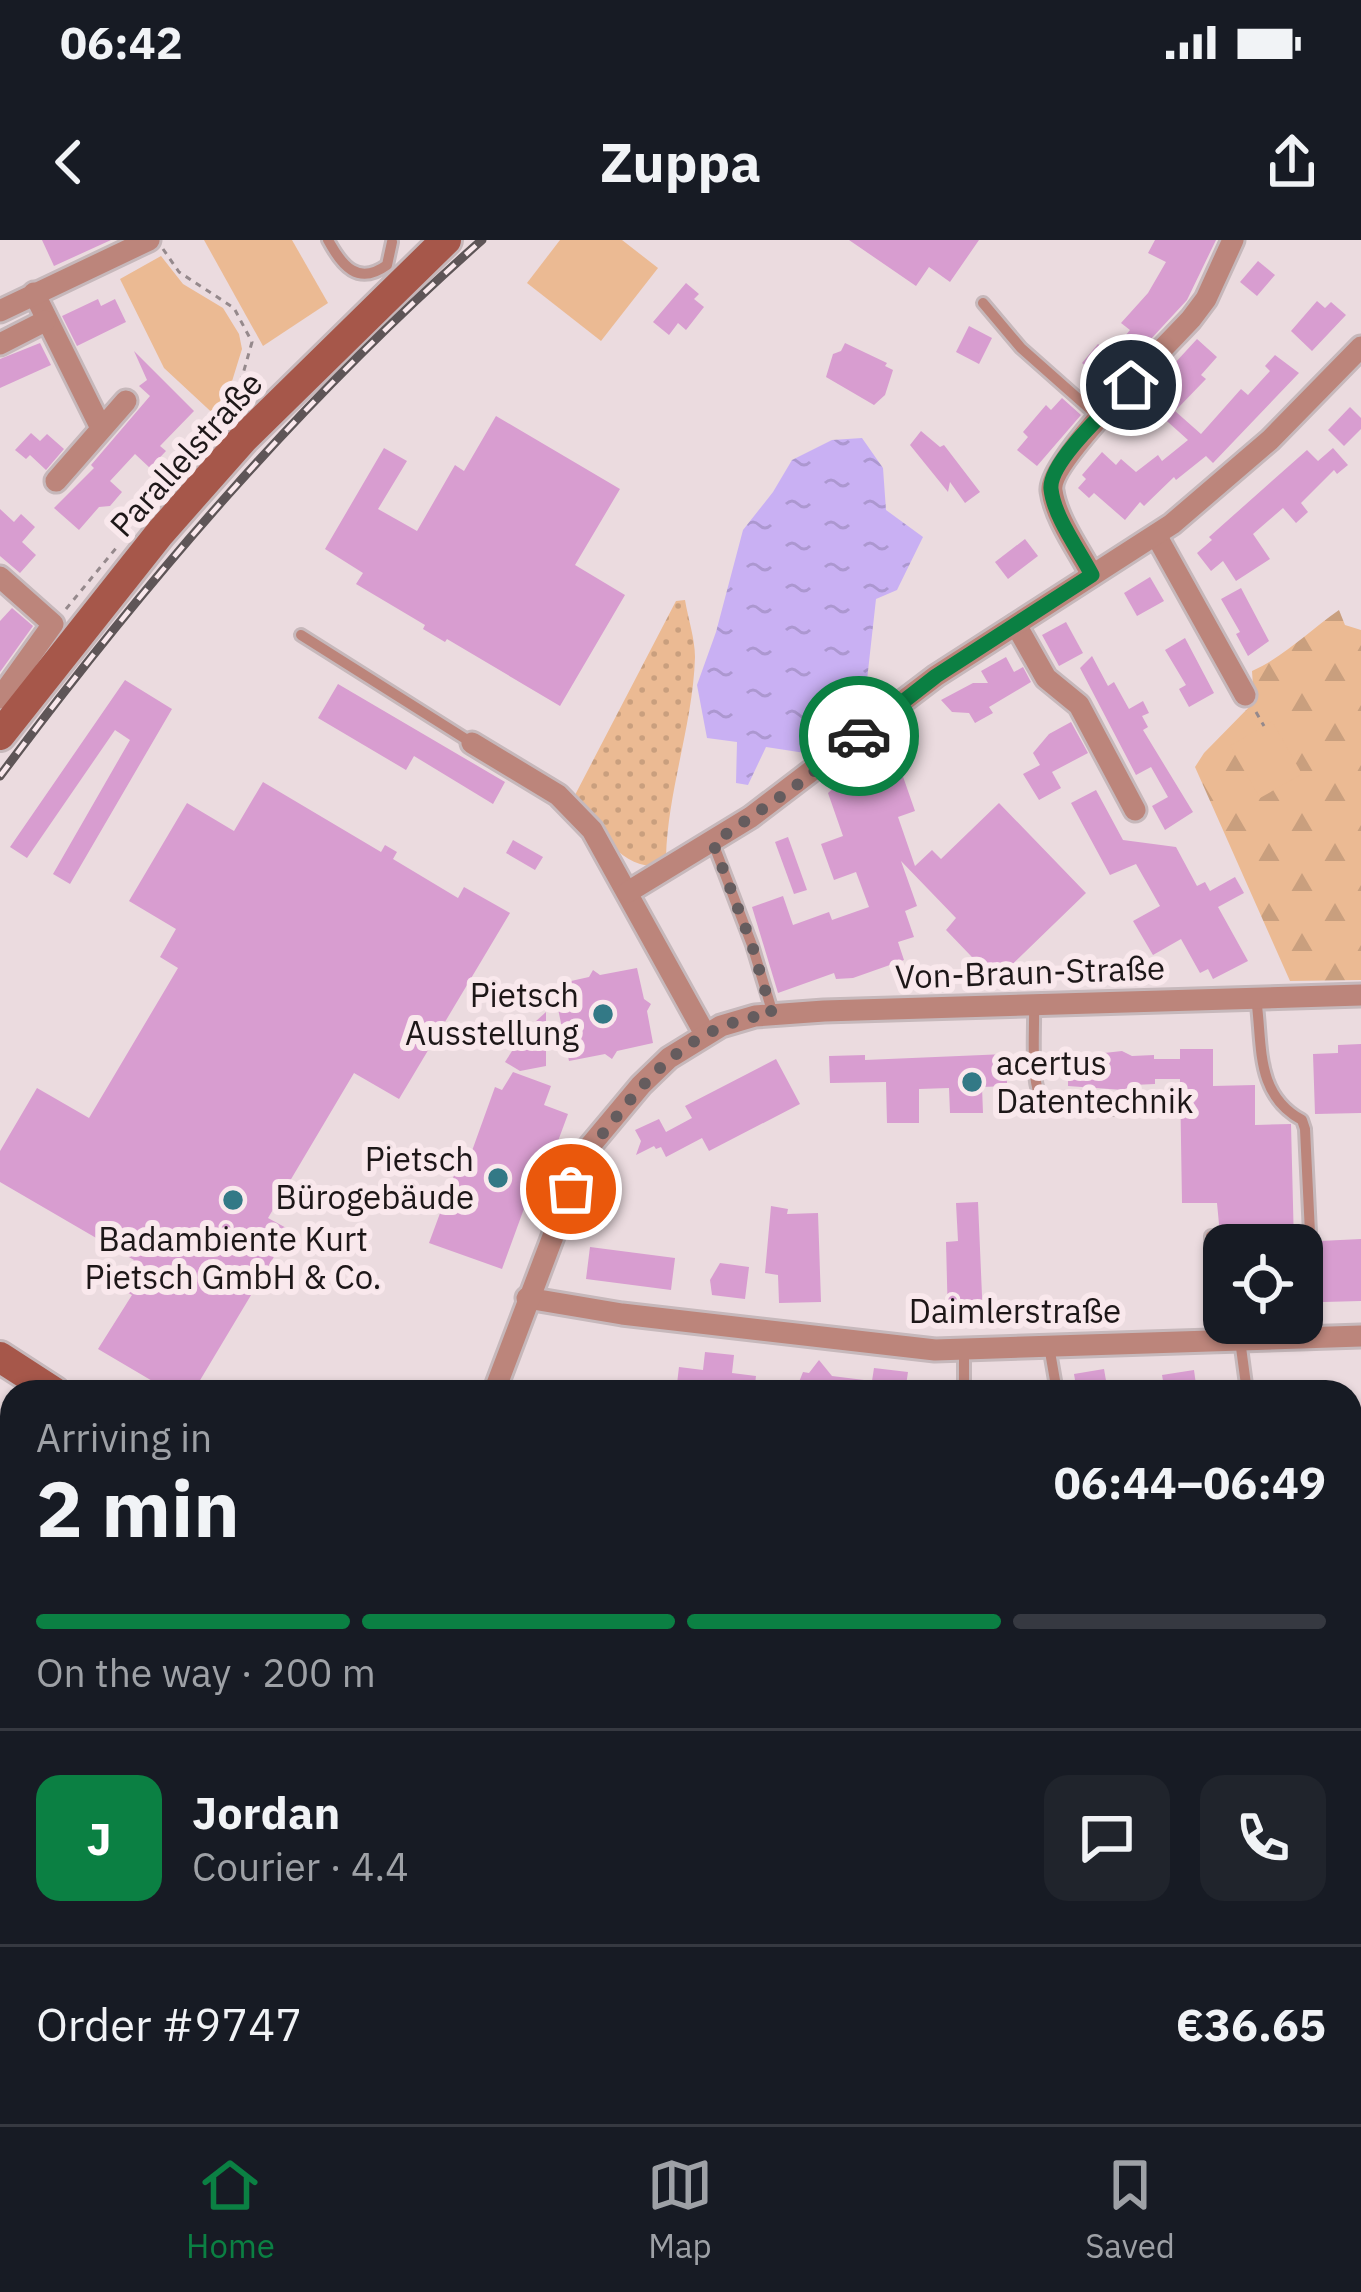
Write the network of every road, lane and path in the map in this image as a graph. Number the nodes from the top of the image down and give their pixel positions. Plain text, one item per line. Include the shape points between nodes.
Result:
1 (149, 240) edge
2 (159, 240) edge
3 (328, 240) edge
4 (446, 240) edge
5 (1233, 240) edge
6 (392, 242) edge
7 (34, 293) junction
8 (982, 303) dead end
9 (0, 311) edge
10 (45, 321) junction
11 (0, 344) edge
12 (1361, 347) edge
13 (126, 401) dead end
14 (1101, 418) junction
15 (229, 424) dead end
16 (101, 428) junction
17 (186, 466) dead end
18 (56, 481) dead end
19 (142, 516) dead end
20 (128, 534) dead end
21 (1156, 536) junction
22 (1092, 575) junction
23 (0, 578) edge
24 (53, 624) junction
25 (1016, 625) junction
26 (301, 635) dead end
27 (1245, 695) dead end
28 (0, 698) edge
29 (0, 735) edge
30 (472, 743) joint
31 (1135, 810) dead end
32 (713, 843) junction
33 (628, 892) junction
34 (1361, 995) edge
35 (1256, 998) junction
36 (1034, 1005) junction
37 (772, 1014) junction
38 (705, 1034) junction
39 (1140, 1109) dead end
40 (1310, 1224) edge
41 (527, 1298) junction
42 (1361, 1336) edge
43 (1323, 1338) edge
44 (1203, 1341) edge
45 (1241, 1344) edge
46 (1049, 1346) junction
47 (964, 1349) junction
48 (0, 1357) edge
49 (29, 1380) edge
50 (498, 1380) edge
51 (964, 1380) edge
52 (1055, 1380) edge
53 (1245, 1380) edge

1 - 7 street
2 - 15 path via 179,272 235,308 252,342
3 - 6 lane via 353,274 365,276 387,265
4 - 29 main road, Parallelstraße via 230,454
5 - 14 street via 1199,309
7 - 9 street
7 - 10 street
8 - 14 lane
10 - 11 street
10 - 16 street
12 - 21 street via 1270,440
13 - 16 street
14 - 22 street via 1062,461 1051,490
16 - 18 street
17 - 19 path
20 - 24 path
21 - 22 street
21 - 27 street
22 - 25 street
23 - 24 street
24 - 28 street
25 - 31 street via 1046,678 1079,705
25 - 32 street
26 - 30 lane
30 - 33 street via 575,811
32 - 33 street
32 - 37 lane
33 - 38 street
34 - 35 street, Von-Braun-Straße
35 - 36 street, Von-Braun-Straße
35 - 40 lane via 1261,1067 1271,1092 1305,1129
36 - 37 street, Von-Braun-Straße
36 - 39 lane via 1045,1109
37 - 38 street, Von-Braun-Straße
38 - 41 street, Von-Braun-Straße via 655,1072 586,1152
41 - 47 street, Daimlerstraße
41 - 50 street, Von-Braun-Straße
42 - 43 street, Daimlerstraße
44 - 46 street, Daimlerstraße
45 - 53 lane
46 - 47 street, Daimlerstraße
46 - 52 lane
47 - 51 lane
48 - 49 main road

